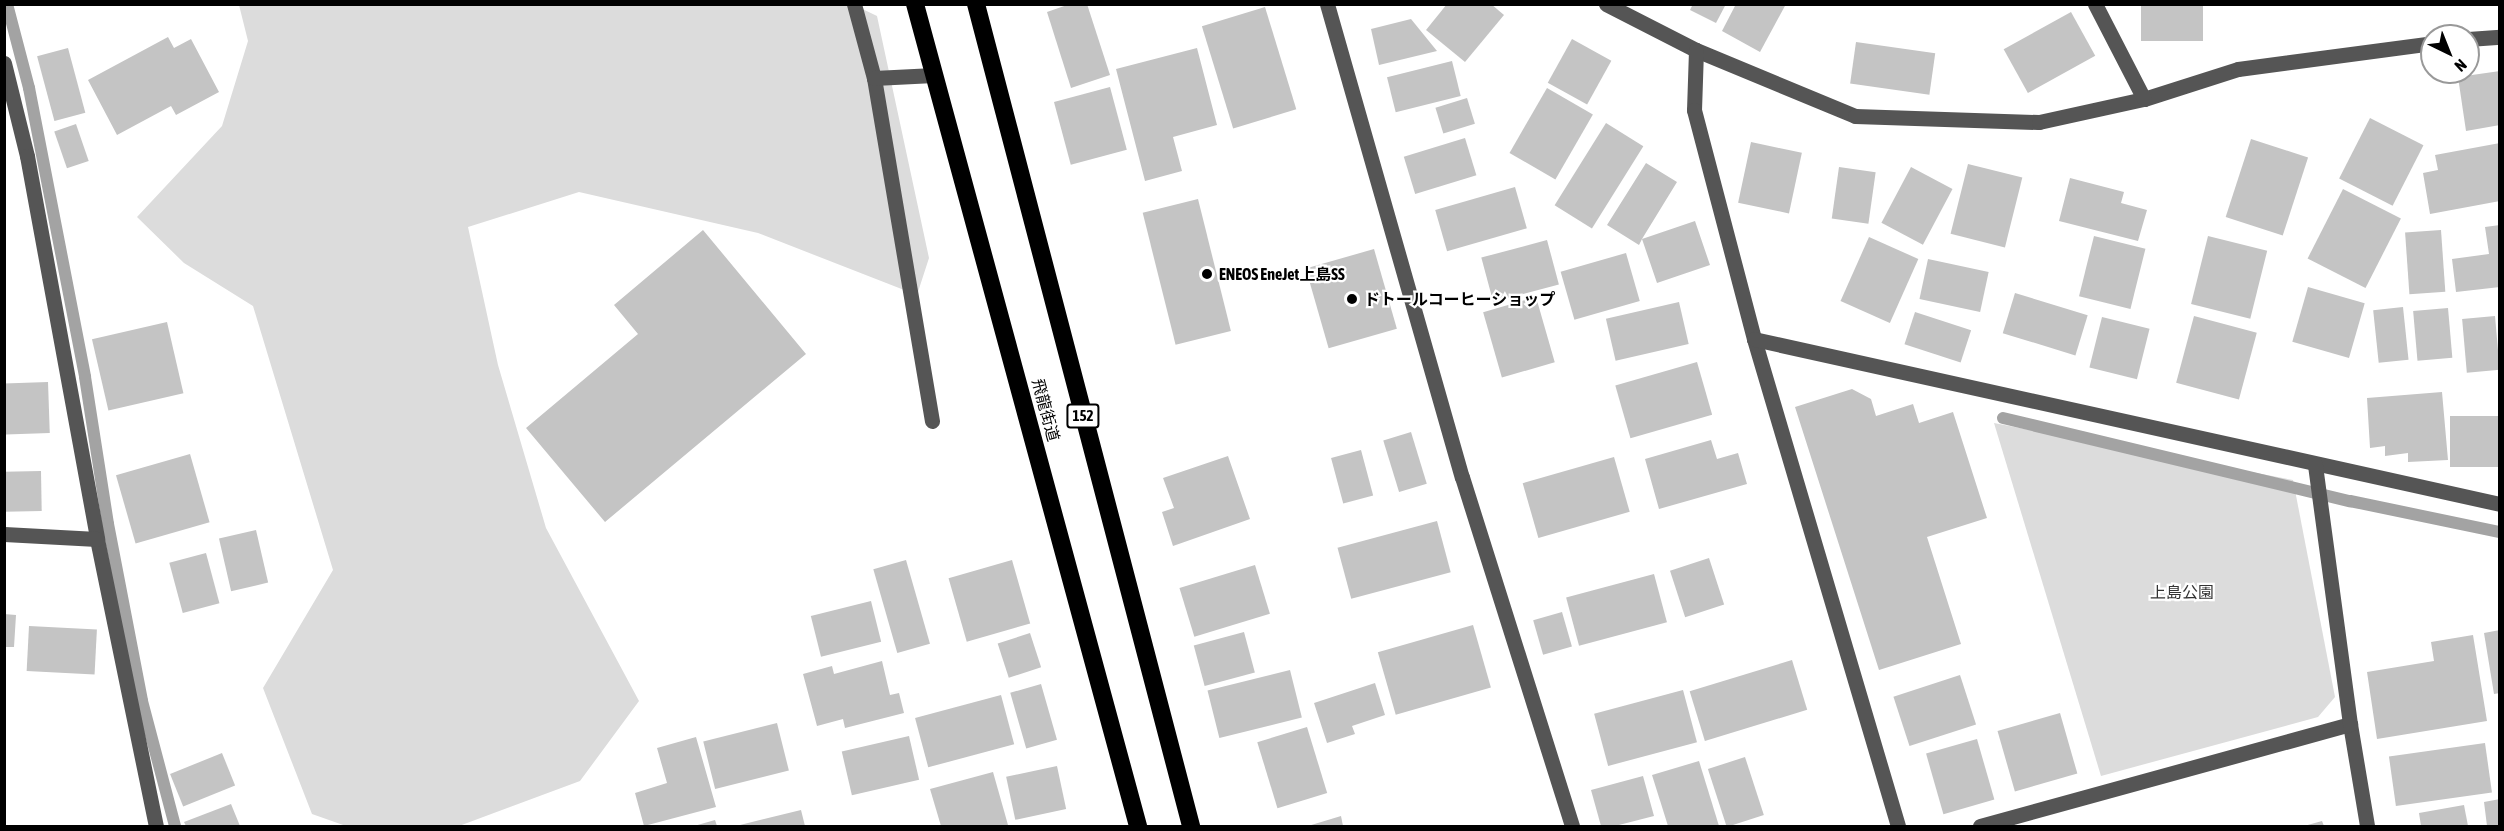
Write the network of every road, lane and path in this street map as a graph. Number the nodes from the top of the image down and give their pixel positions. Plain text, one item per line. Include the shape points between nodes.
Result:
1 (854, 4) edge
2 (976, 4) edge
3 (1327, 4) edge
4 (1606, 4) edge
5 (2095, 4) edge
6 (916, 9) edge
7 (2499, 37) edge
8 (2480, 38) edge
9 (2420, 46) edge
10 (1696, 50) junction
11 (4, 63) edge
12 (934, 75) junction
13 (874, 78) junction
14 (2144, 99) junction
15 (1754, 339) junction
16 (932, 421) dead end
17 (2315, 464) junction
18 (2499, 504) edge
19 (4, 534) edge
20 (97, 539) junction
21 (2350, 724) junction
22 (156, 826) edge
23 (1134, 826) edge
24 (1191, 826) edge
25 (1572, 826) edge
26 (1898, 826) edge
27 (1980, 826) edge
28 (2367, 826) edge

1 - 13 street
2 - 24 highway, 152
3 - 25 street via 1462,477
4 - 10 street
5 - 14 street
6 - 12 highway, 飛龍街道
7 - 8 street
9 - 14 street via 2238,69
10 - 14 street via 1855,116 2039,122
10 - 15 street via 1694,110
11 - 20 street via 29,167
12 - 13 street
12 - 23 highway, 飛龍街道
13 - 16 street
15 - 17 street
15 - 26 street
17 - 18 street
17 - 21 street
19 - 20 street
20 - 22 street
21 - 27 street
21 - 28 street

